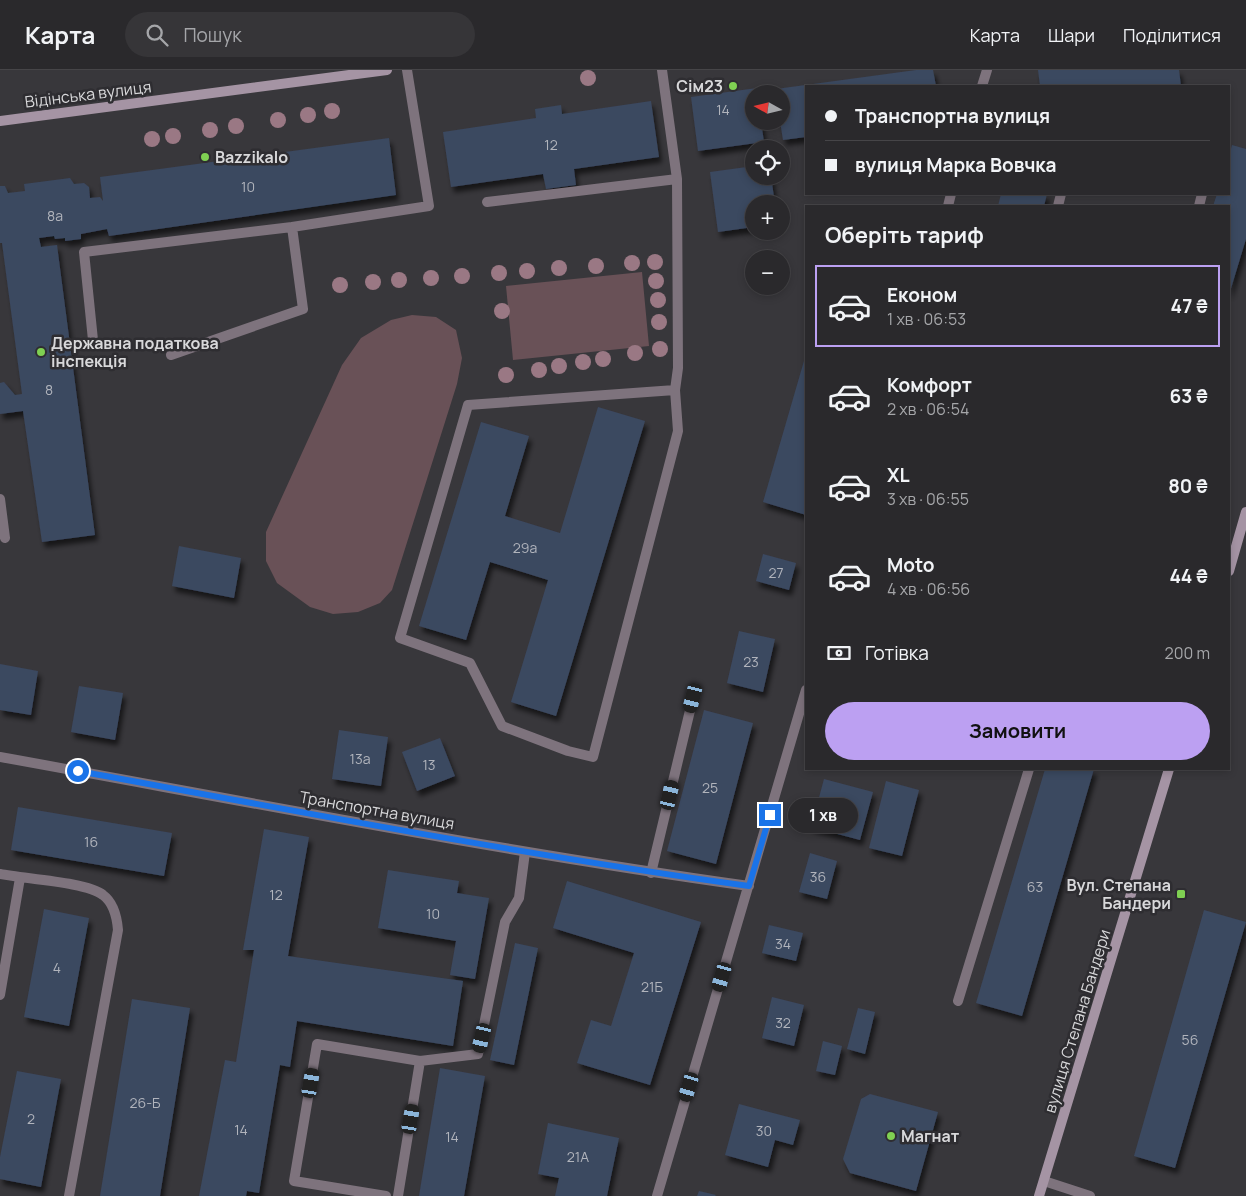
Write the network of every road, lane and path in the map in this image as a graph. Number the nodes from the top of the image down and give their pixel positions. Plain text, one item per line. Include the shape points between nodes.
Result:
1 (387, 70) edge
2 (407, 70) edge
3 (662, 70) edge
4 (987, 70) edge
5 (982, 85) edge
6 (0, 121) edge
7 (677, 179) junction
8 (488, 202) dead end
9 (292, 228) junction
10 (93, 340) dead end
11 (171, 355) dead end
12 (675, 390) junction
13 (0, 499) edge
14 (1246, 512) edge
15 (5, 538) dead end
16 (1230, 565) edge
17 (805, 693) edge
18 (693, 698) dead end
19 (0, 757) edge
20 (1029, 770) edge
21 (1169, 770) edge
22 (525, 852) junction
23 (651, 873) junction
24 (0, 874) edge
25 (20, 878) junction
26 (749, 886) junction
27 (0, 995) edge
28 (958, 1002) dead end
29 (420, 1061) junction
30 (1044, 1181) junction
31 (69, 1196) edge
32 (386, 1196) edge
33 (398, 1196) edge
34 (657, 1196) edge
35 (1039, 1196) edge
36 (1090, 1196) edge

1 - 6 main road, Відінська вулиця
2 - 9 street via 429,206
3 - 7 street
4 - 5 street
7 - 8 street
7 - 12 street via 678,368
9 - 10 street via 84,252
9 - 11 street via 303,309
12 - 12 street via 468,404 400,638 470,663 502,726 594,757 678,431
13 - 15 street
14 - 16 main road
17 - 26 street
18 - 23 street
19 - 22 street, Транспортна вулиця
20 - 28 street
21 - 30 main road, вулиця Степана Бандери
22 - 23 street, Транспортна вулиця
22 - 29 street via 519,898 504,922 478,1054
23 - 26 street, Транспортна вулиця
24 - 25 street
25 - 27 street
25 - 31 street via 72,884 92,890 103,895 116,916 118,930
26 - 34 street
29 - 32 street via 317,1044 294,1182
29 - 33 street
30 - 35 main road, вулиця Степана Бандери
30 - 36 street

